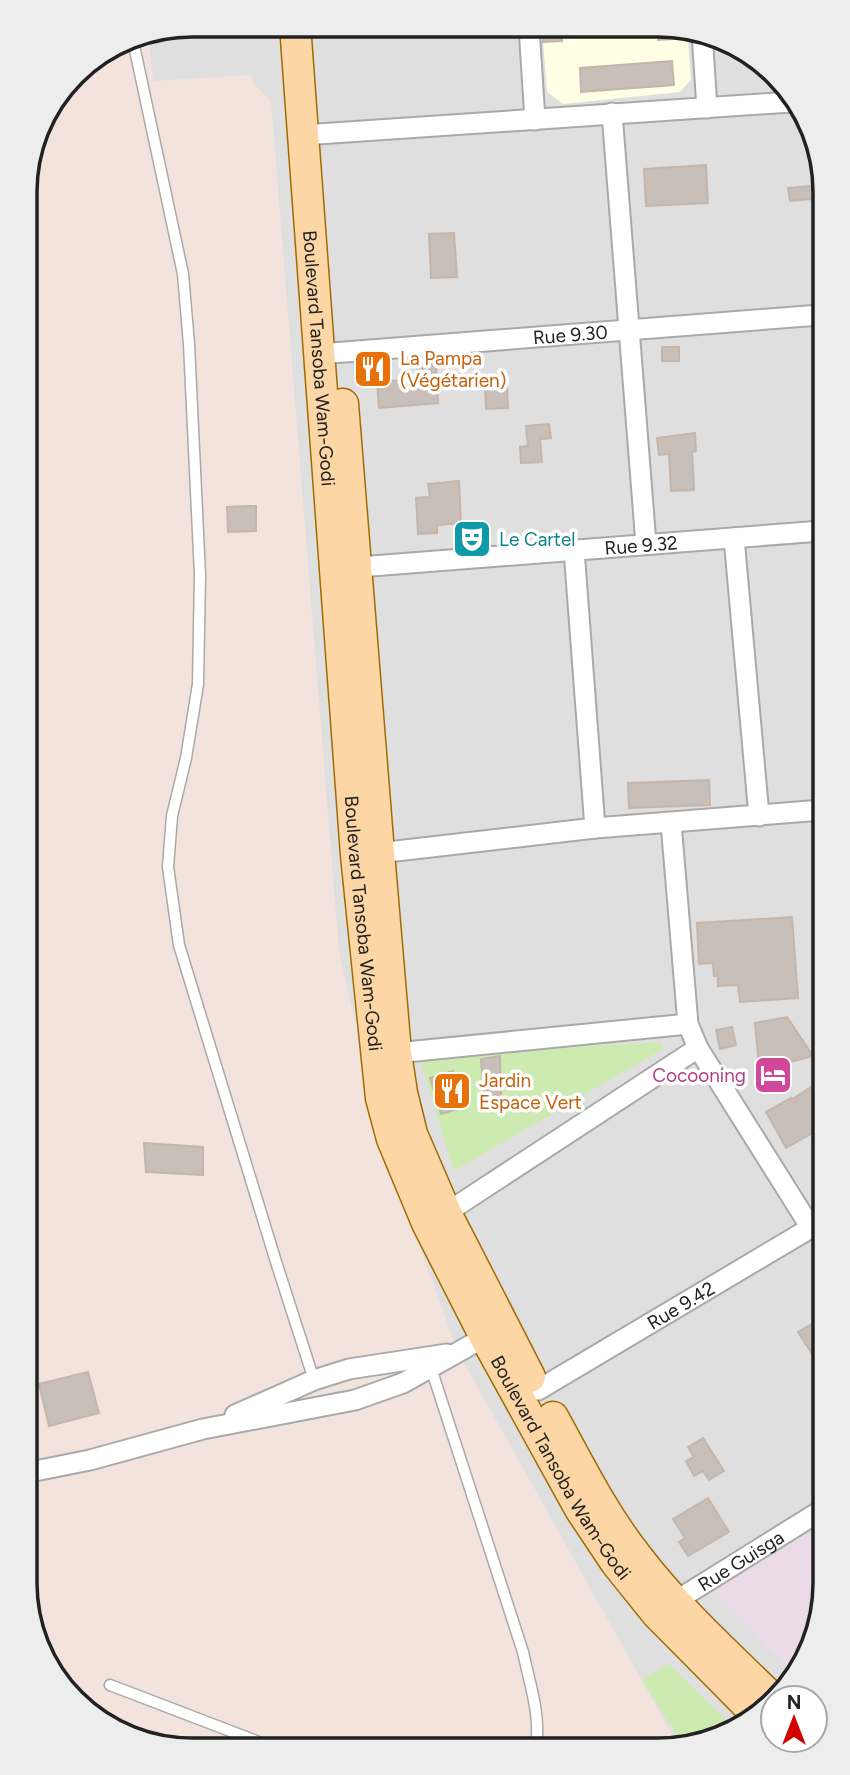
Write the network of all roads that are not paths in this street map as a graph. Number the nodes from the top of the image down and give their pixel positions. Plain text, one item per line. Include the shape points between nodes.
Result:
1 (297, 37) edge
2 (314, 37) edge
3 (530, 37) edge
4 (703, 44) edge
5 (135, 48) edge
6 (784, 102) edge
7 (707, 108) junction
8 (612, 113) junction
9 (535, 120) junction
10 (313, 135) junction
11 (813, 316) edge
12 (629, 329) junction
13 (328, 353) junction
14 (813, 532) edge
15 (734, 538) junction
16 (646, 544) junction
17 (575, 551) junction
18 (345, 568) junction
19 (813, 811) edge
20 (759, 816) junction
21 (671, 823) junction
22 (595, 828) junction
23 (379, 853) junction
24 (688, 1024) junction
25 (698, 1048) junction
26 (396, 1053) junction
27 (446, 1213) junction
28 (813, 1217) edge
29 (813, 1227) edge
30 (485, 1337) junction
31 (429, 1363) junction
32 (314, 1380) junction
33 (538, 1390) junction
34 (203, 1429) junction
35 (37, 1471) edge
36 (813, 1515) edge
37 (665, 1607) junction
38 (110, 1685) dead end
39 (759, 1687) edge
40 (750, 1707) edge
41 (248, 1738) edge
42 (538, 1738) edge

1 - 10 main road, Boulevard Tansoba Wam-Godi
2 - 10 main road, Boulevard Tansoba Wam-Godi
3 - 9 street
4 - 7 street
5 - 32 lane via 183,274 199,548 198,684 172,816 168,867 172,904 179,945
6 - 7 street
7 - 8 street
8 - 9 street
8 - 12 street
9 - 10 street
10 - 13 main road, Boulevard Tansoba Wam-Godi
11 - 12 street, Rue 9.30
12 - 13 street, Rue 9.30
12 - 16 street
13 - 18 main road, Boulevard Tansoba Wam-Godi
14 - 15 street, Rue 9.32
15 - 16 street, Rue 9.32
15 - 20 street
16 - 17 street, Rue 9.32
17 - 18 street, Rue 9.32
17 - 22 street
18 - 23 main road, Boulevard Tansoba Wam-Godi
18 - 30 main road, Boulevard Tansoba Wam-Godi via 356,855 381,1098 412,1189
19 - 20 street
20 - 21 street
21 - 22 street
21 - 24 street
22 - 23 street
23 - 26 main road, Boulevard Tansoba Wam-Godi
24 - 25 street
24 - 26 street
25 - 27 street
25 - 28 street
26 - 27 main road, Boulevard Tansoba Wam-Godi via 412,1134
27 - 33 main road, Boulevard Tansoba Wam-Godi
29 - 33 street, Rue 9.42
30 - 31 street
30 - 37 main road, Boulevard Tansoba Wam-Godi via 615,1563
31 - 32 street via 349,1369
31 - 34 street via 403,1383 355,1401
31 - 42 lane via 523,1652
32 - 34 street
33 - 37 main road, Boulevard Tansoba Wam-Godi
34 - 35 street
36 - 37 street, Rue Guisga
37 - 39 main road, Boulevard Tansoba Wam-Godi
37 - 40 main road, Boulevard Tansoba Wam-Godi
38 - 41 lane

